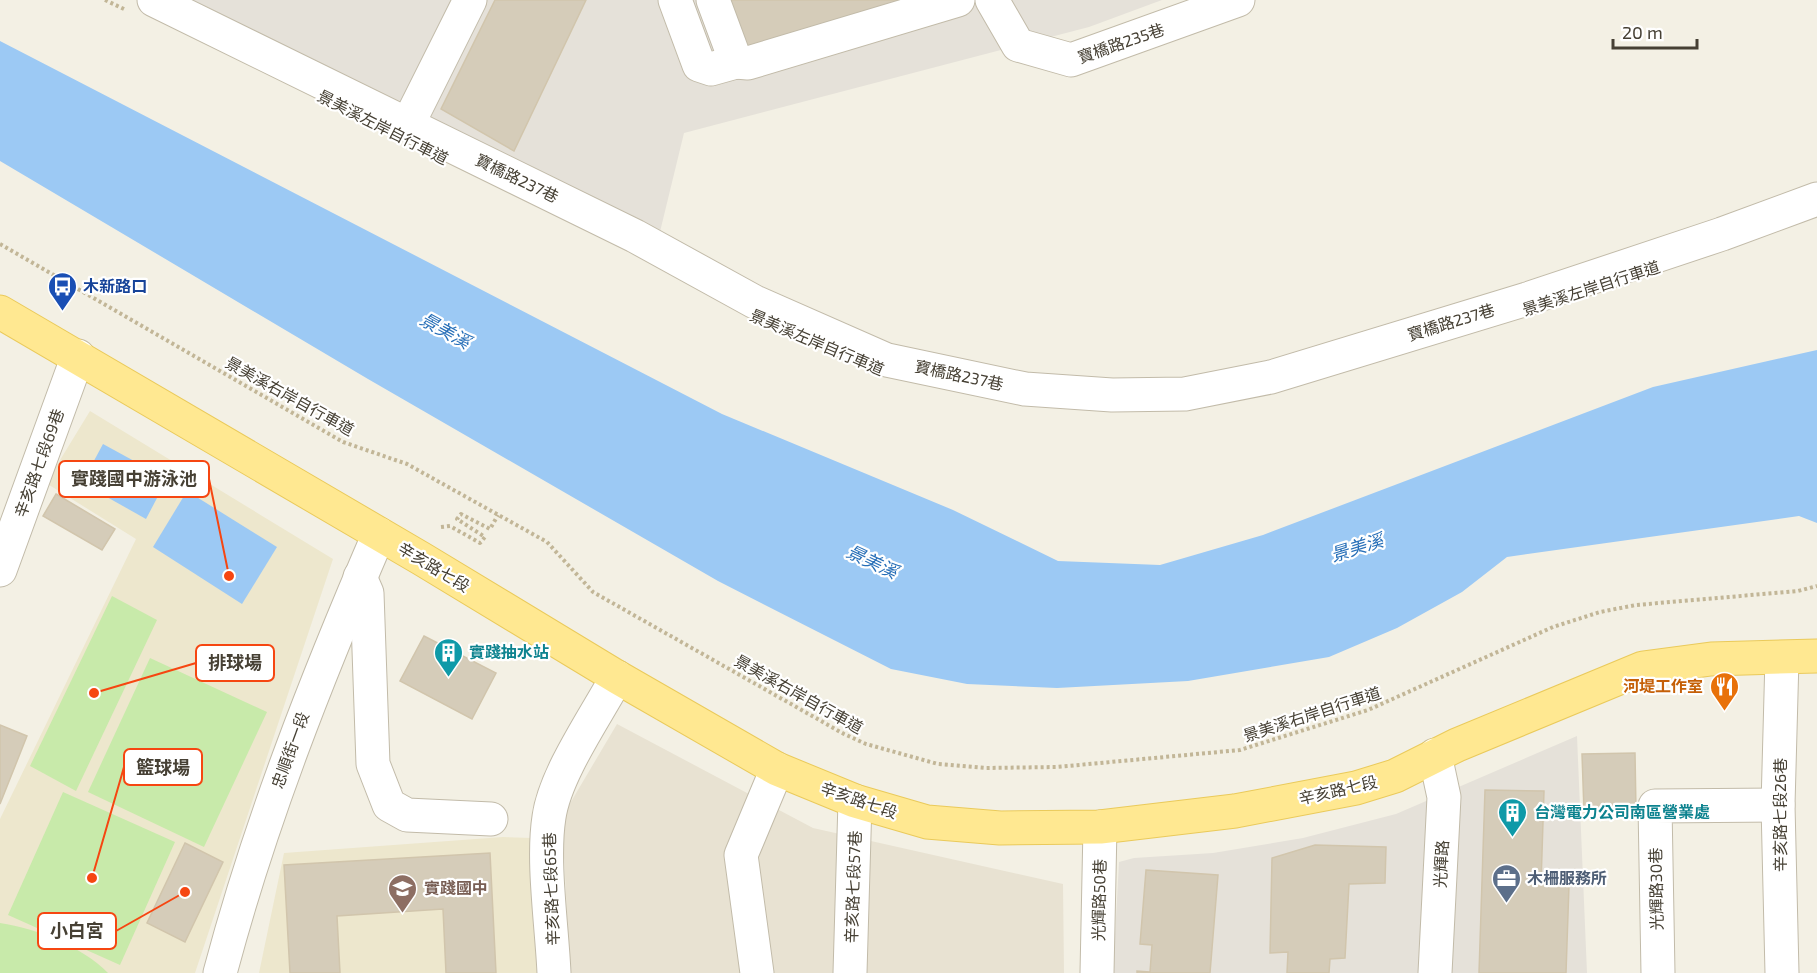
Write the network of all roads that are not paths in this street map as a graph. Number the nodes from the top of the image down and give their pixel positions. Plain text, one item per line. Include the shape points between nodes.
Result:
1 (470, 0) edge
2 (675, 0) edge
3 (714, 0) edge
4 (958, 0) edge
5 (992, 0) edge
6 (1238, 0) edge
7 (145, 8) edge
8 (736, 62) junction
9 (408, 124) junction
10 (1817, 199) edge
11 (0, 312) edge
12 (78, 356) junction
13 (379, 534) junction
14 (0, 570) edge
15 (360, 577) junction
16 (1817, 656) edge
17 (1782, 658) junction
18 (617, 677) junction
19 (1435, 755) junction
20 (777, 769) junction
21 (855, 801) junction
22 (1778, 805) junction
23 (491, 819) dead end
24 (1100, 826) junction
25 (220, 973) edge
26 (554, 973) edge
27 (757, 973) edge
28 (850, 973) edge
29 (1097, 973) edge
30 (1435, 973) edge
31 (1658, 973) edge
32 (1782, 973) edge

1 - 9 street
2 - 8 street via 699,65 711,69
3 - 8 street
4 - 8 street via 748,63
5 - 6 street, 寶橋路235巷 via 1018,45 1071,60
7 - 9 street, 寶橋路237巷
9 - 10 street, 寶橋路237巷 via 635,236 755,302 887,360 1025,389 1112,395 1185,394 1271,377 1527,299
11 - 12 main road, 辛亥路七段
12 - 13 main road, 辛亥路七段
12 - 14 street, 辛亥路七段69巷
13 - 15 street, 忠順街一段
13 - 18 main road, 辛亥路七段
15 - 23 street via 367,593 373,764 389,806 407,815
15 - 25 street, 忠順街一段 via 267,812
16 - 17 main road, 辛亥路七段
17 - 19 main road, 辛亥路七段 via 1711,659 1643,668
17 - 22 street, 辛亥路七段26巷
18 - 20 main road, 辛亥路七段
18 - 26 street, 辛亥路七段65巷 via 556,788 549,817
19 - 24 main road, 辛亥路七段 via 1395,776 1356,788 1235,811
19 - 30 street, 光輝路 via 1444,796
20 - 21 main road, 辛亥路七段
20 - 27 street via 741,855
21 - 24 main road, 辛亥路七段 via 927,822 1000,828
21 - 28 street, 辛亥路七段57巷
22 - 31 street, 光輝路30巷 via 1654,806
22 - 32 street, 辛亥路七段26巷
24 - 29 street, 光輝路50巷

